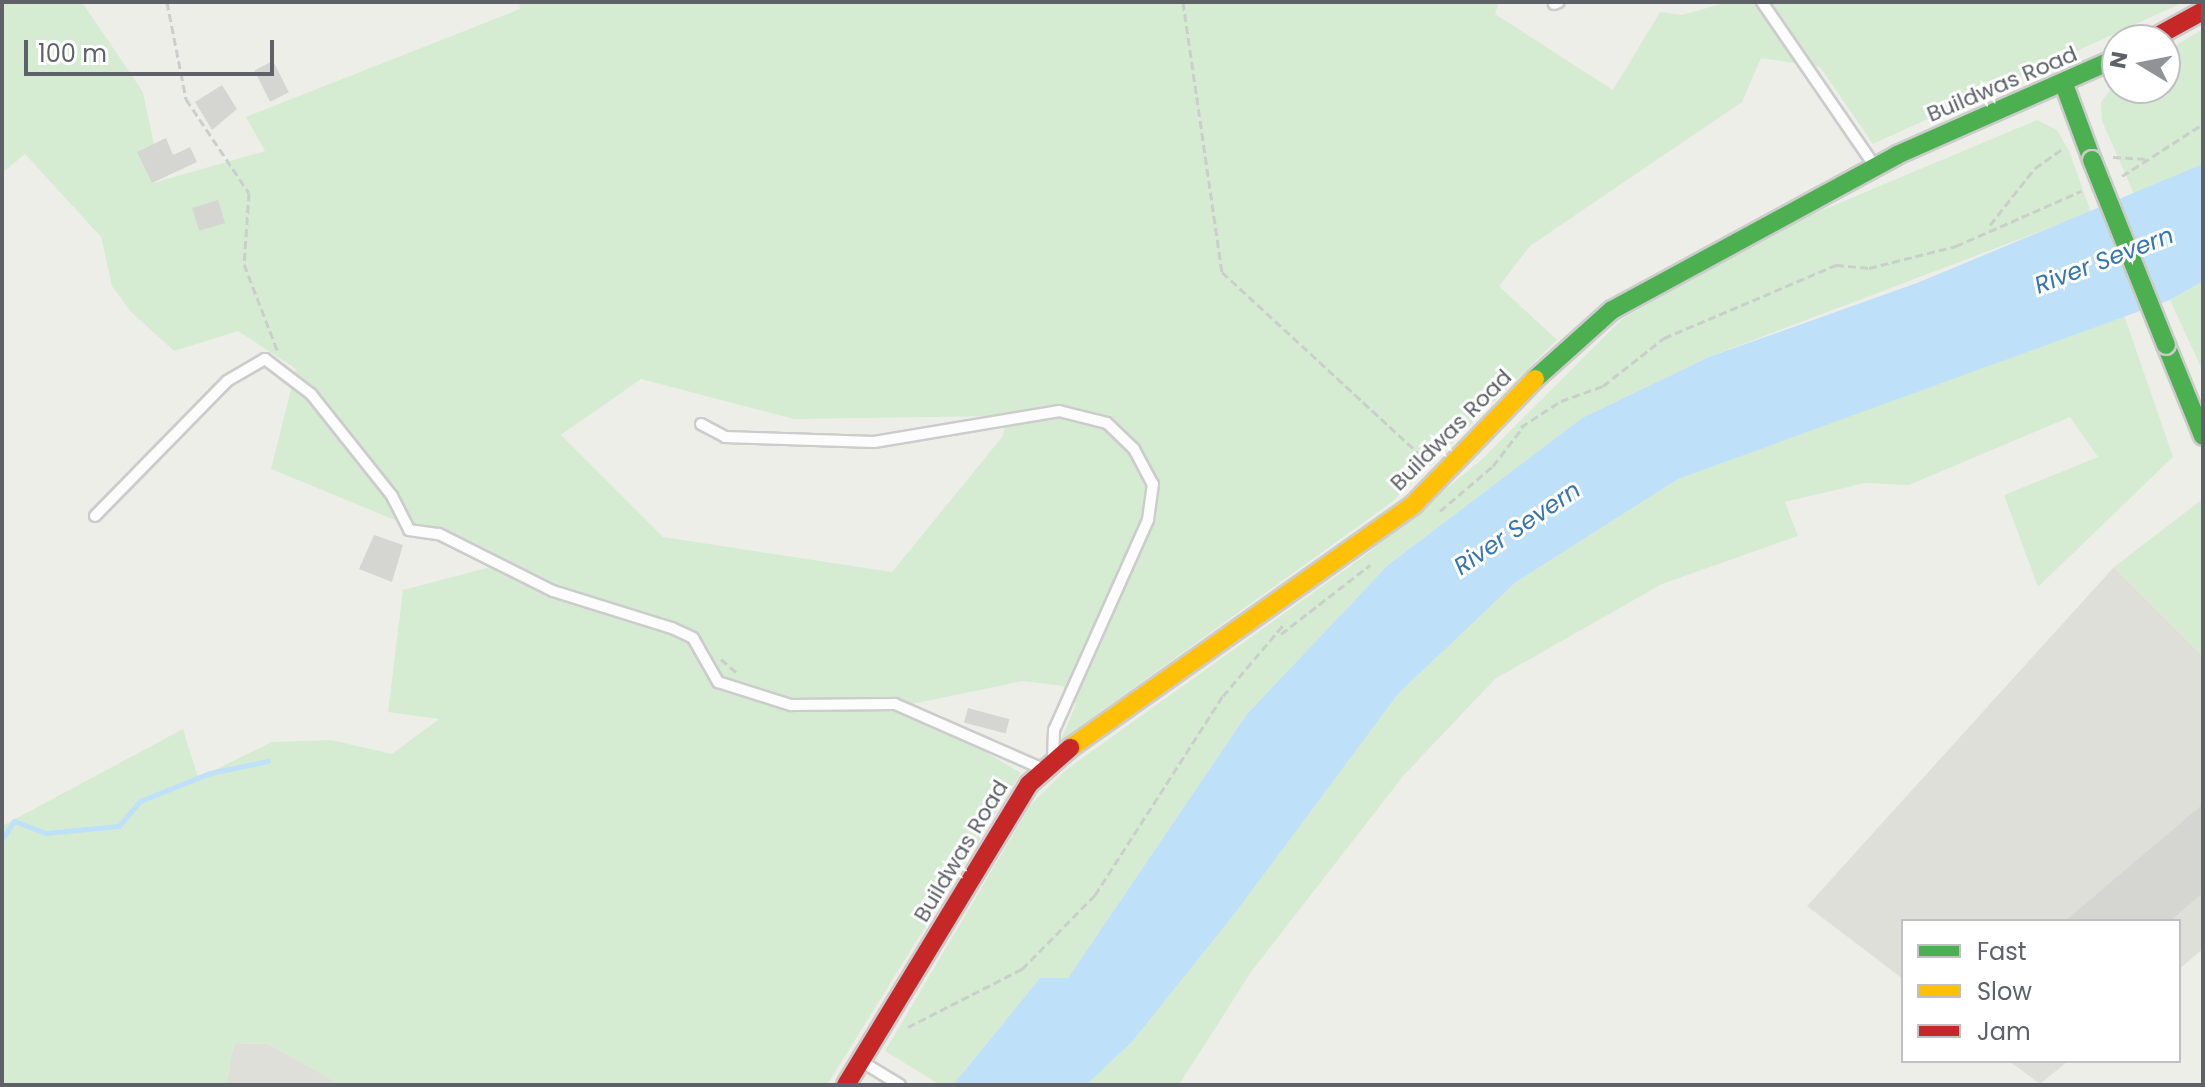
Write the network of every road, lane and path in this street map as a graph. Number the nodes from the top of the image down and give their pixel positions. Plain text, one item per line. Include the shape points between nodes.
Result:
1 (167, 2) edge
2 (1183, 2) edge
3 (1762, 2) edge
4 (2203, 11) edge
5 (2179, 24) edge
6 (2101, 67) edge
7 (2065, 87) junction
8 (2203, 124) edge
9 (2084, 139) junction
10 (2099, 157) junction
11 (2153, 158) junction
12 (1875, 166) junction
13 (2116, 178) dead end
14 (2088, 189) dead end
15 (1989, 227) junction
16 (281, 357) dead end
17 (701, 424) dead end
18 (2203, 436) edge
19 (1502, 438) dead end
20 (1443, 474) junction
21 (95, 516) dead end
22 (1303, 584) junction
23 (1048, 765) junction
24 (884, 1024) junction
25 (861, 1062) junction
26 (895, 1082) edge
27 (846, 1085) edge

1 - 16 path via 186,99 231,175 249,193 244,264
2 - 20 path via 1222,272
3 - 12 lane
4 - 5 street
6 - 7 street, Buildwas Road
7 - 9 street
7 - 12 street, Buildwas Road
8 - 11 path
9 - 10 street
9 - 15 path via 2035,168
10 - 11 path
10 - 18 street, bridge
11 - 13 path
12 - 20 street, Buildwas Road via 1612,310 1553,360
14 - 15 path
15 - 19 path via 1956,246 1869,268 1836,265 1664,338 1603,386 1561,401
17 - 23 lane via 725,437 874,442 1059,411 1107,423 1134,449 1153,484 1148,520 1054,730
20 - 22 street, Buildwas Road via 1414,504
21 - 23 lane via 227,381 265,359 311,394 392,496 409,530 439,534 553,591 693,638 718,682 791,705 895,704
22 - 23 street, Buildwas Road
22 - 24 path via 1275,639 1223,696 1095,895 1022,969 918,1023 896,1031
23 - 24 street, Buildwas Road
24 - 25 street, Buildwas Road
25 - 26 lane
25 - 27 street, Buildwas Road

